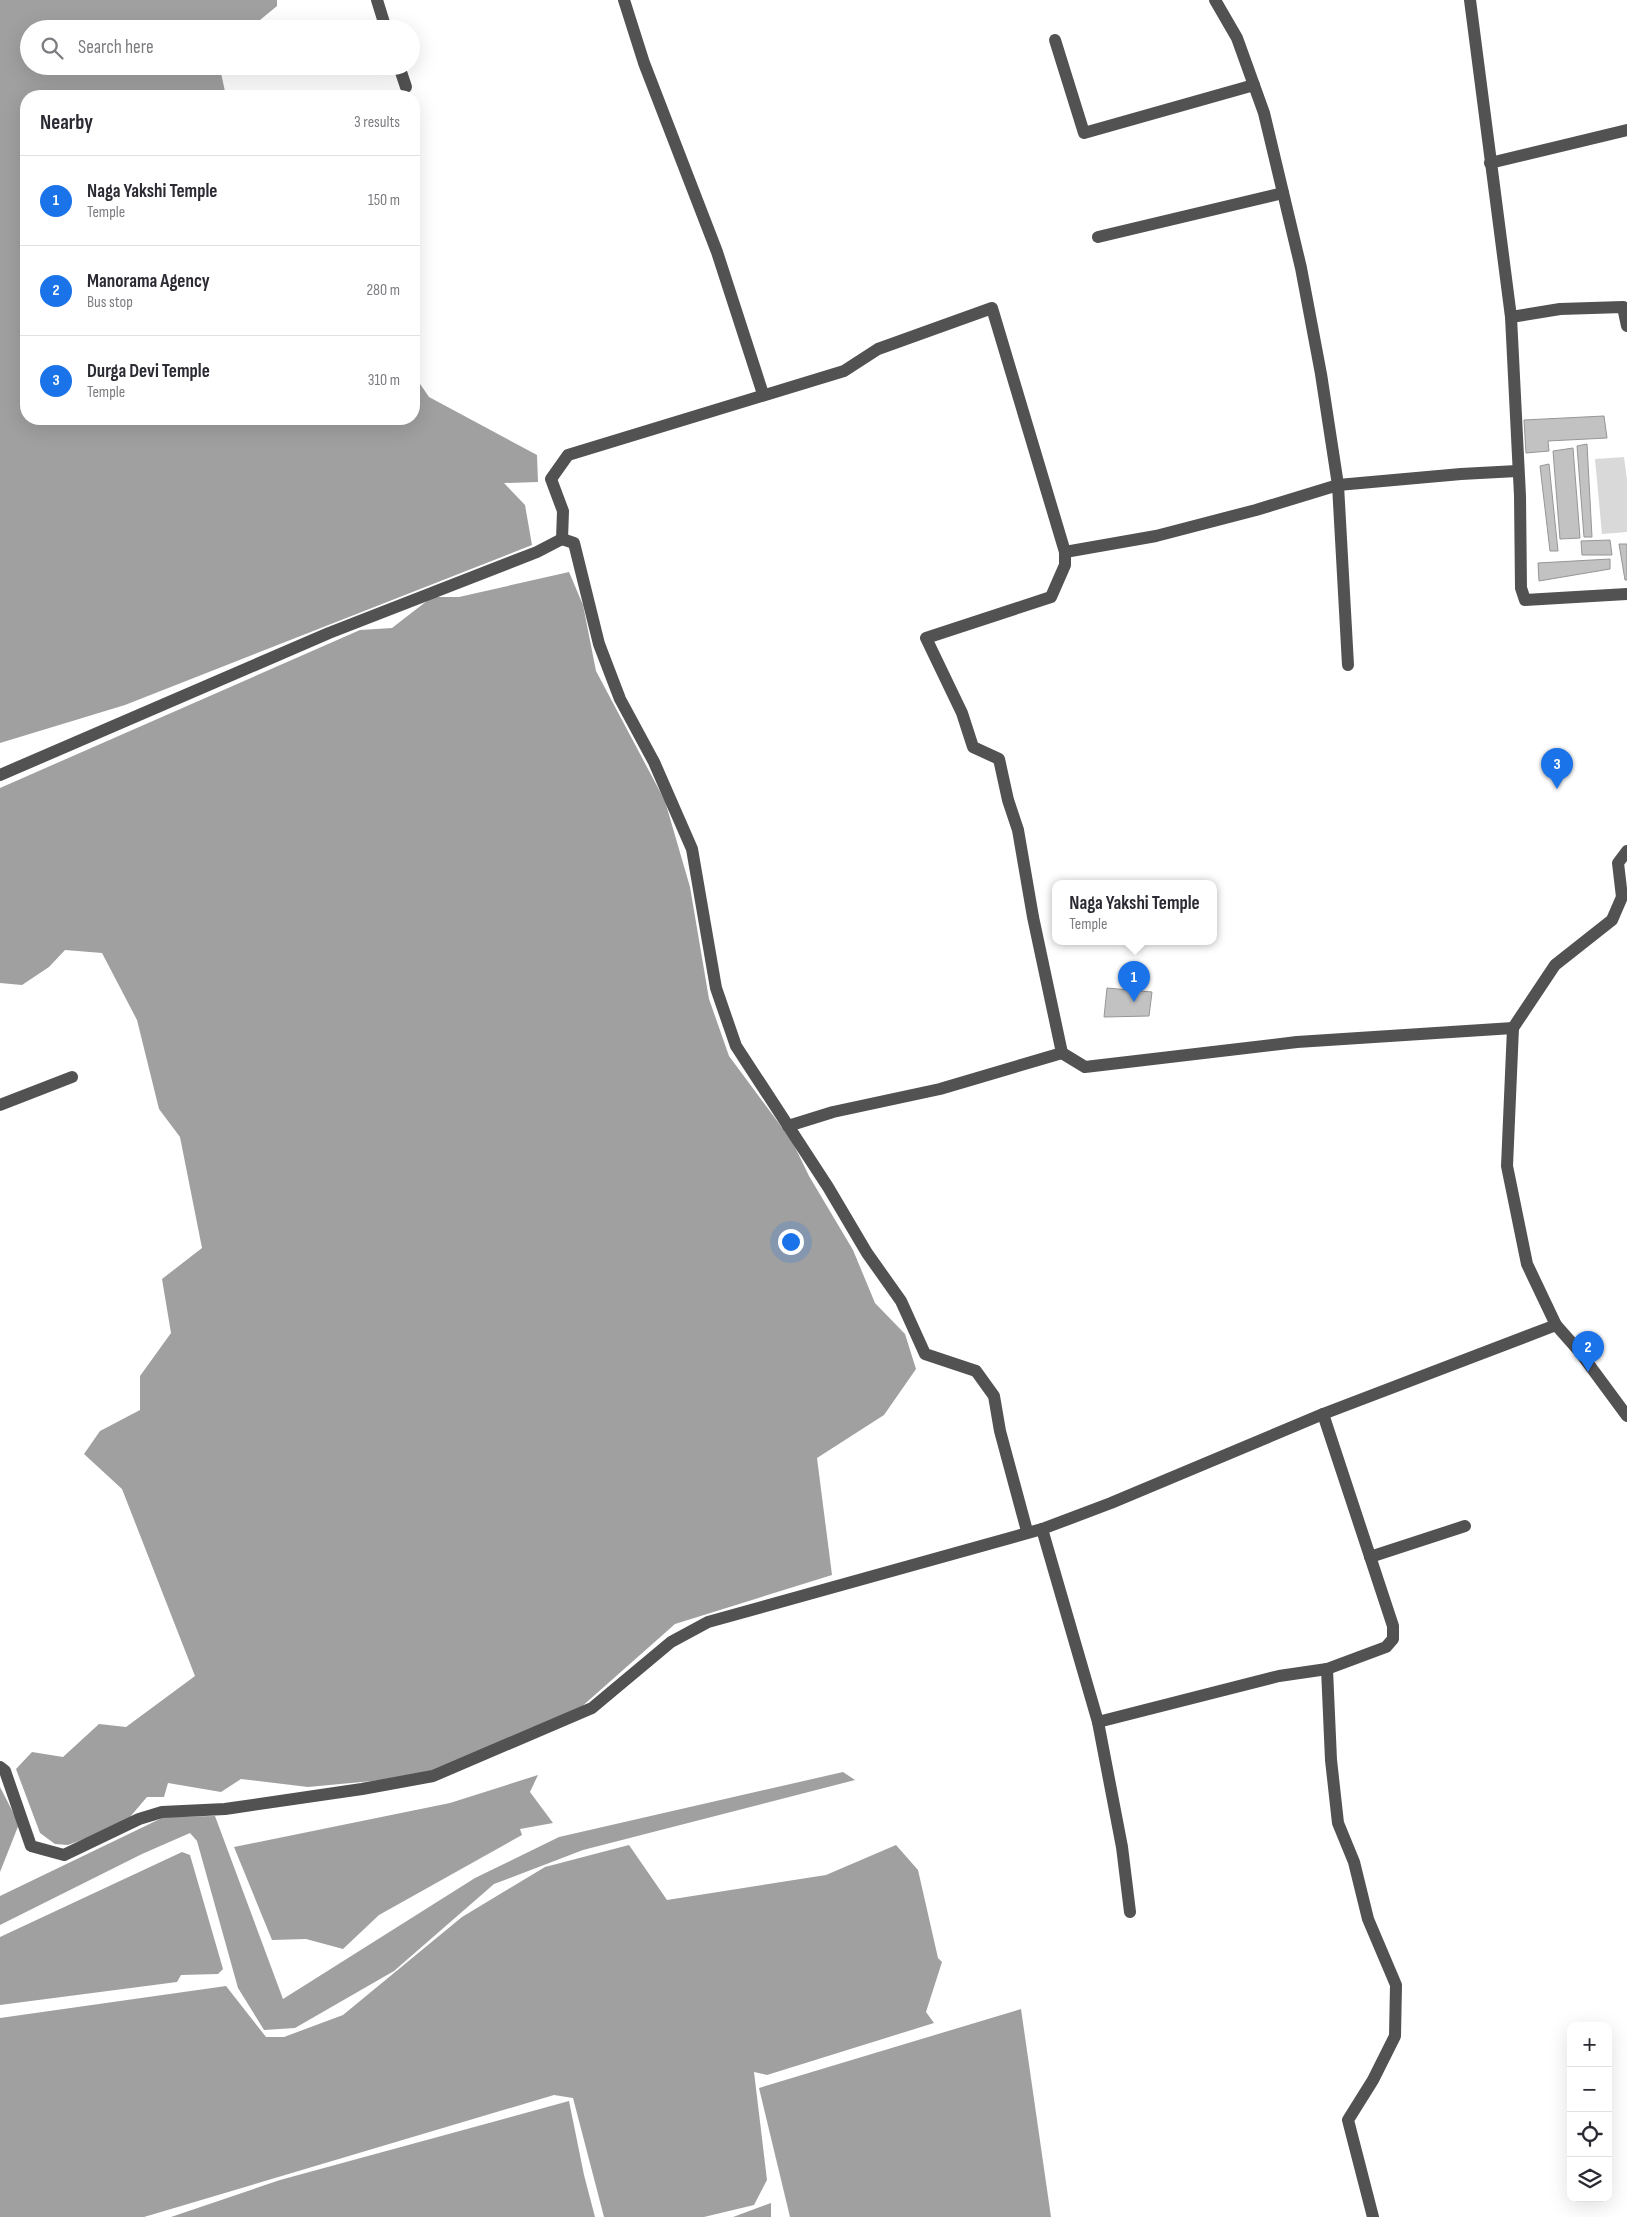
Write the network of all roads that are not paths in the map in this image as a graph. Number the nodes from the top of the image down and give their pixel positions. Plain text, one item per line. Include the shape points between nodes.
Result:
1 (376, 0) edge
2 (624, 0) edge
3 (1216, 0) edge
4 (1470, 0) edge
5 (383, 20) edge
6 (1055, 40) dead end
7 (402, 75) edge
8 (1254, 85) junction
9 (406, 87) dead end
10 (1627, 130) edge
11 (1490, 163) junction
12 (1283, 193) junction
13 (1098, 236) dead end
14 (1511, 316) junction
15 (1627, 326) edge
16 (763, 394) junction
17 (1518, 471) junction
18 (1338, 485) junction
19 (562, 539) junction
20 (1065, 552) junction
21 (1627, 594) edge
22 (1348, 665) dead end
23 (0, 775) edge
24 (1627, 851) edge
25 (1513, 1028) junction
26 (1062, 1054) junction
27 (72, 1077) dead end
28 (0, 1105) edge
29 (788, 1126) junction
30 (1556, 1324) junction
31 (1323, 1414) junction
32 (1627, 1416) edge
33 (1465, 1526) dead end
34 (1042, 1529) junction
35 (1027, 1531) junction
36 (1370, 1558) junction
37 (1327, 1668) junction
38 (1098, 1722) junction
39 (0, 1767) edge
40 (1130, 1912) dead end
41 (1374, 2217) edge

1 - 5 street
2 - 16 street via 644,63 717,252
3 - 8 street via 1236,38
4 - 11 street
6 - 8 street via 1084,133
7 - 9 street
8 - 12 street
10 - 11 street
11 - 14 street
12 - 13 street
12 - 18 street via 1320,364
14 - 15 street via 1560,309 1623,307
14 - 17 street
16 - 19 street via 568,455 551,479 563,511
16 - 20 street via 844,371 878,349 992,308
17 - 18 street
17 - 21 street via 1521,588 1525,600
18 - 20 street via 1156,536
18 - 22 street
19 - 23 street via 537,552 320,636
19 - 29 street via 574,543 599,644 620,699 654,762 692,849 716,988 736,1046
20 - 26 street via 1065,565 1051,597 926,638 962,713 973,747 998,759 1018,830
24 - 25 street via 1618,863 1622,897 1612,920 1555,965
25 - 26 street via 1297,1042 1085,1067
25 - 30 street via 1507,1166 1527,1264
26 - 29 street via 940,1089 833,1112
27 - 28 street
29 - 35 street via 866,1253 901,1302 925,1354 976,1371 994,1396
30 - 31 street
30 - 32 street via 1580,1351
31 - 34 street
31 - 36 street
33 - 36 street
34 - 35 street
34 - 38 street
35 - 39 street via 708,1622 671,1642 592,1708 434,1776 225,1809 162,1812 139,1818 64,1855 31,1846 5,1771
36 - 37 street via 1393,1626 1394,1639 1386,1647
37 - 38 street via 1280,1676
37 - 41 street via 1331,1760 1338,1823 1354,1862 1368,1919 1396,1985 1395,2036 1348,2120
38 - 40 street via 1122,1847

